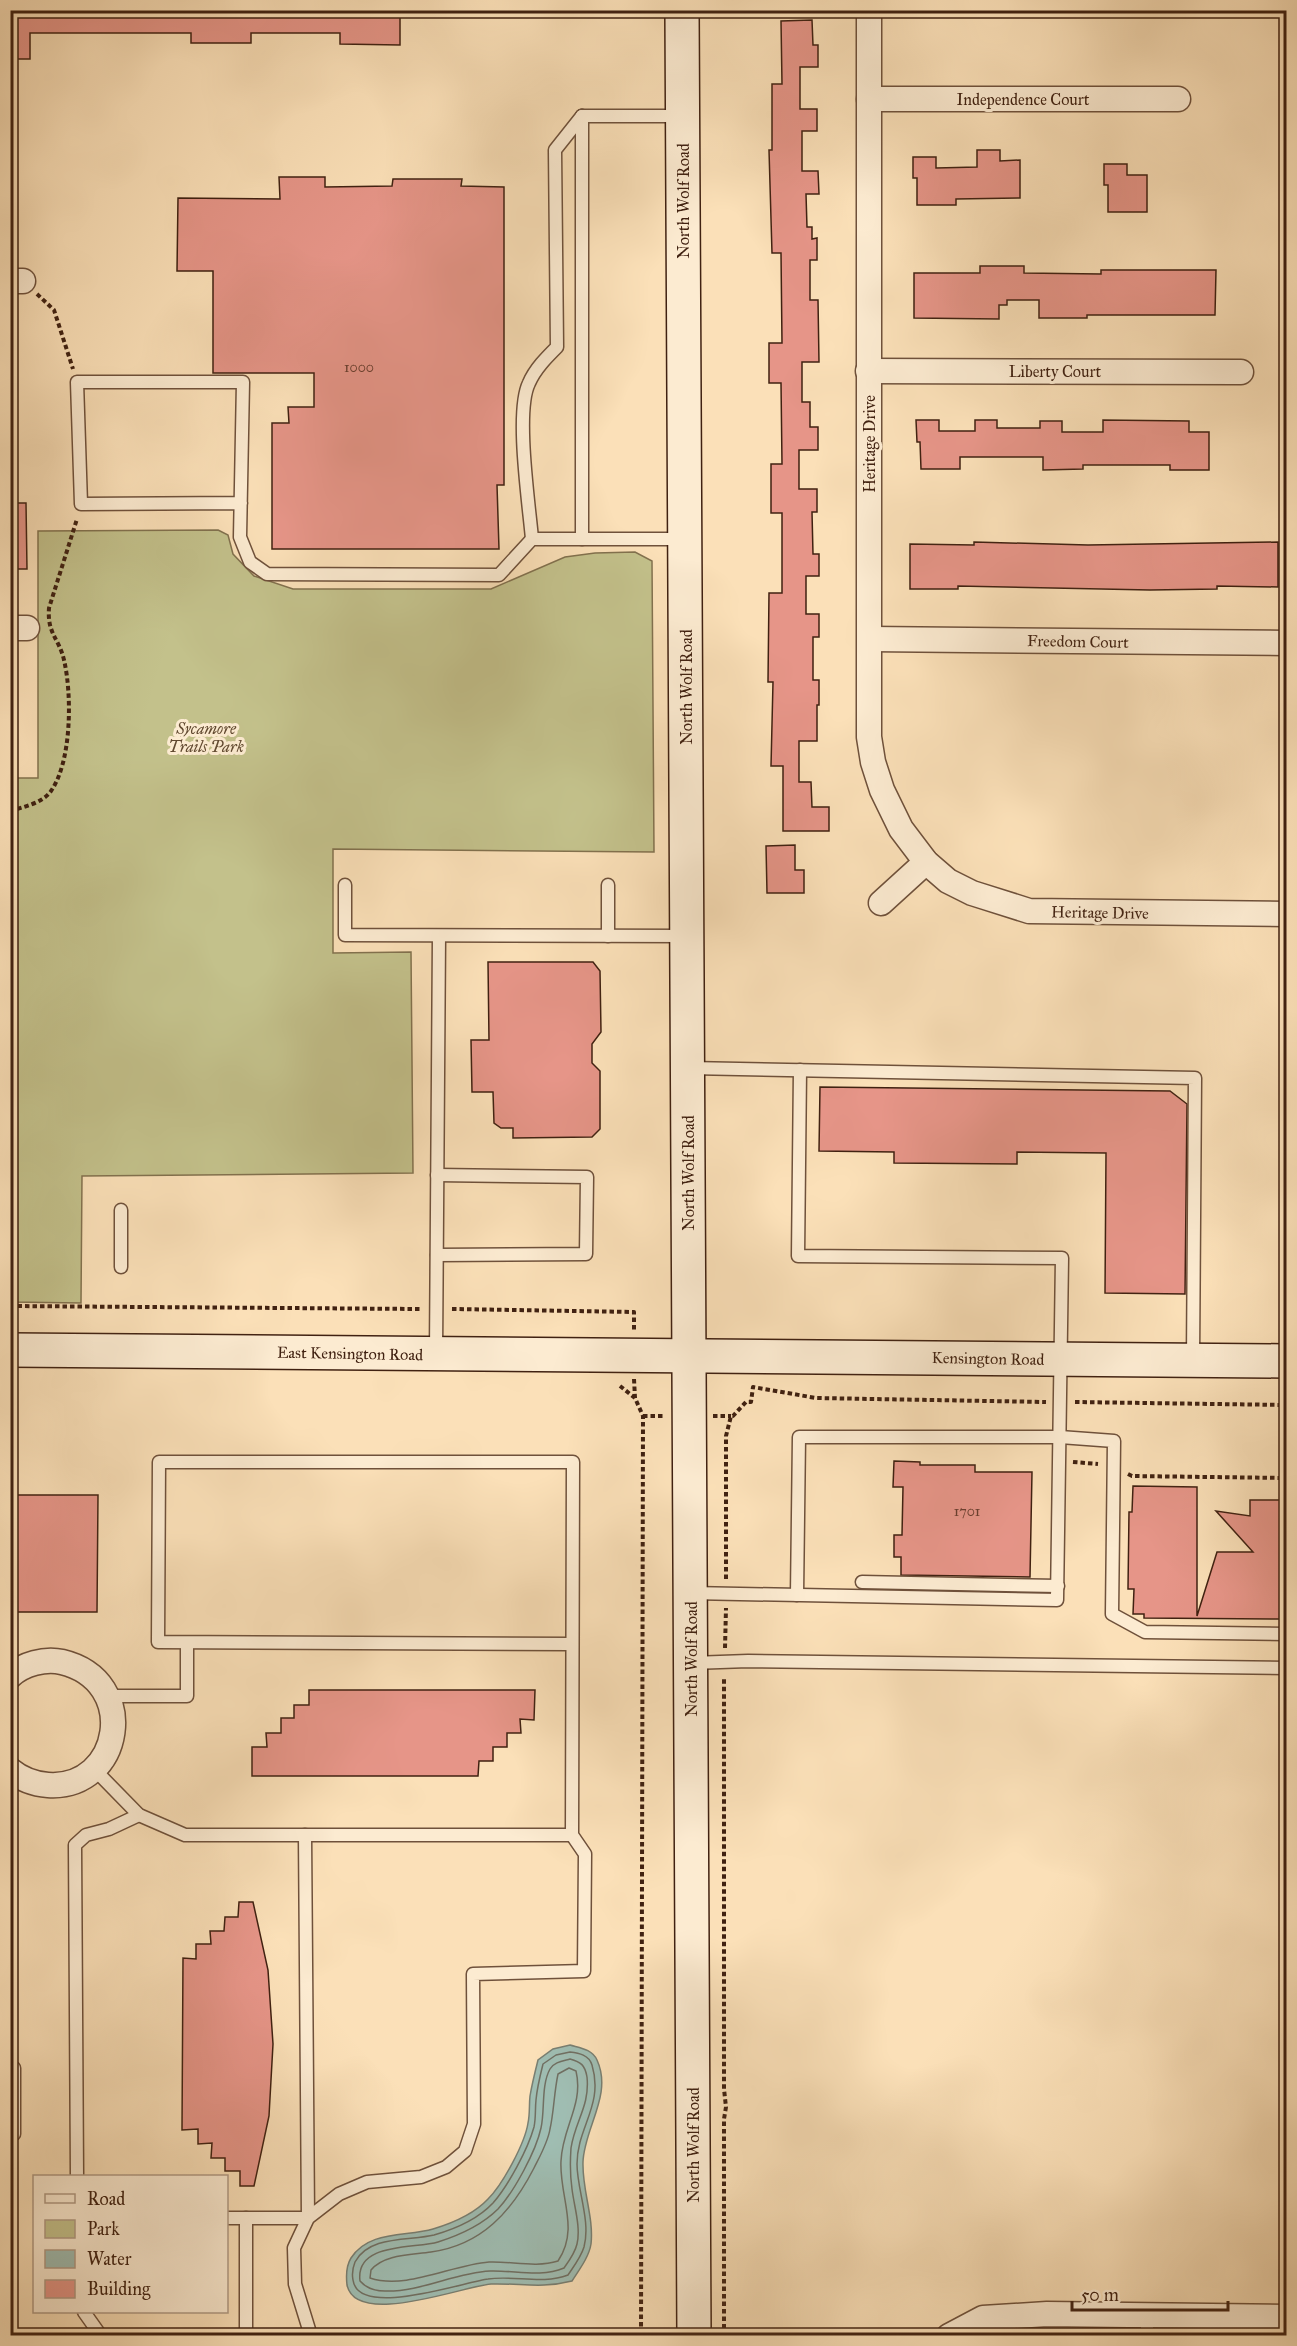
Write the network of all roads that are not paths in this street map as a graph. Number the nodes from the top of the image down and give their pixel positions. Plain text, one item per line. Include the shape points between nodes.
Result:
1 (682, 10) edge
2 (869, 10) edge
3 (869, 99) junction
4 (1178, 99) dead end
5 (582, 116) junction
6 (683, 116) junction
7 (868, 371) junction
8 (1241, 372) dead end
9 (241, 503) junction
10 (685, 538) junction
11 (532, 539) junction
12 (582, 539) junction
13 (870, 639) junction
14 (1287, 643) edge
15 (926, 862) junction
16 (345, 885) dead end
17 (608, 885) dead end
18 (881, 903) dead end
19 (1287, 914) edge
20 (440, 936) junction
21 (608, 936) junction
22 (687, 936) junction
23 (688, 1068) junction
24 (800, 1070) junction
25 (437, 1175) junction
26 (121, 1210) dead end
27 (437, 1255) junction
28 (121, 1267) dead end
29 (10, 1350) edge
30 (436, 1353) junction
31 (689, 1355) junction
32 (1062, 1359) junction
33 (1194, 1360) junction
34 (1287, 1361) edge
35 (1060, 1437) junction
36 (862, 1582) dead end
37 (1058, 1586) junction
38 (690, 1593) junction
39 (797, 1595) junction
40 (1287, 1634) edge
41 (187, 1643) junction
42 (571, 1644) junction
43 (691, 1663) junction
44 (1287, 1668) edge
45 (10, 1676) edge
46 (108, 1696) junction
47 (94, 1769) junction
48 (10, 1770) edge
49 (139, 1815) junction
50 (305, 1835) junction
51 (572, 1835) junction
52 (14, 2068) dead end
53 (14, 2134) dead end
54 (77, 2175) edge
55 (228, 2218) edge
56 (246, 2218) junction
57 (308, 2218) junction
58 (85, 2313) edge
59 (1287, 2317) edge
60 (1147, 2325) edge
61 (101, 2336) edge
62 (246, 2336) edge
63 (311, 2336) edge
64 (694, 2336) edge
65 (950, 2336) edge

1 - 6 main road, North Wolf Road
2 - 3 street, Heritage Drive
3 - 4 street, Independence Court
3 - 7 street, Heritage Drive
5 - 6 lane
5 - 11 lane via 555,150 557,347 528,384 522,411
5 - 12 lane
6 - 10 main road, North Wolf Road
7 - 8 street, Liberty Court
7 - 13 street, Heritage Drive
9 - 9 lane via 243,382 77,382 81,504
9 - 11 lane via 240,537 250,562 267,574 499,575
10 - 12 lane
10 - 22 main road, North Wolf Road
11 - 12 lane
13 - 14 street, Freedom Court
13 - 15 street, Heritage Drive via 869,737 873,762 901,829
15 - 18 street
15 - 19 street, Heritage Drive via 948,881 972,893 1029,911
16 - 20 lane via 345,935
17 - 21 lane
20 - 21 lane
20 - 25 lane
21 - 22 lane
22 - 23 main road, North Wolf Road
23 - 24 lane
23 - 31 main road, North Wolf Road
24 - 32 lane via 798,1256 1062,1258
24 - 33 lane via 1195,1078
25 - 27 lane
25 - 27 lane via 587,1177 586,1254
26 - 28 lane
27 - 30 lane
29 - 30 main road, East Kensington Road
30 - 31 main road, East Kensington Road
31 - 32 main road, Kensington Road
31 - 38 main road, North Wolf Road
32 - 33 main road, Kensington Road
32 - 35 lane
33 - 34 main road, Kensington Road
35 - 37 lane
35 - 39 lane via 799,1437
35 - 40 lane via 1114,1440 1112,1614 1145,1632
36 - 37 lane
37 - 39 lane via 1057,1600
38 - 39 lane
38 - 43 main road, North Wolf Road
41 - 42 lane
41 - 42 lane via 158,1642 159,1462 573,1462
41 - 46 lane via 187,1696
42 - 51 lane
43 - 44 lane
43 - 64 main road, North Wolf Road
45 - 46 street via 34,1663 56,1661 77,1666 95,1678
46 - 47 street via 113,1735
47 - 48 street via 77,1780 57,1785 37,1784
47 - 49 lane
49 - 50 lane via 184,1835
49 - 54 lane via 87,1835 75,1845
50 - 51 lane
50 - 57 lane
51 - 57 lane via 585,1854 584,1971 473,1974 474,2124 465,2151 446,2167 421,2177 367,2182 339,2194
52 - 53 lane
55 - 56 lane
56 - 57 lane
56 - 62 lane
57 - 63 lane via 294,2248 295,2284
58 - 61 lane
59 - 60 street
60 - 65 street via 1047,2314 983,2318

